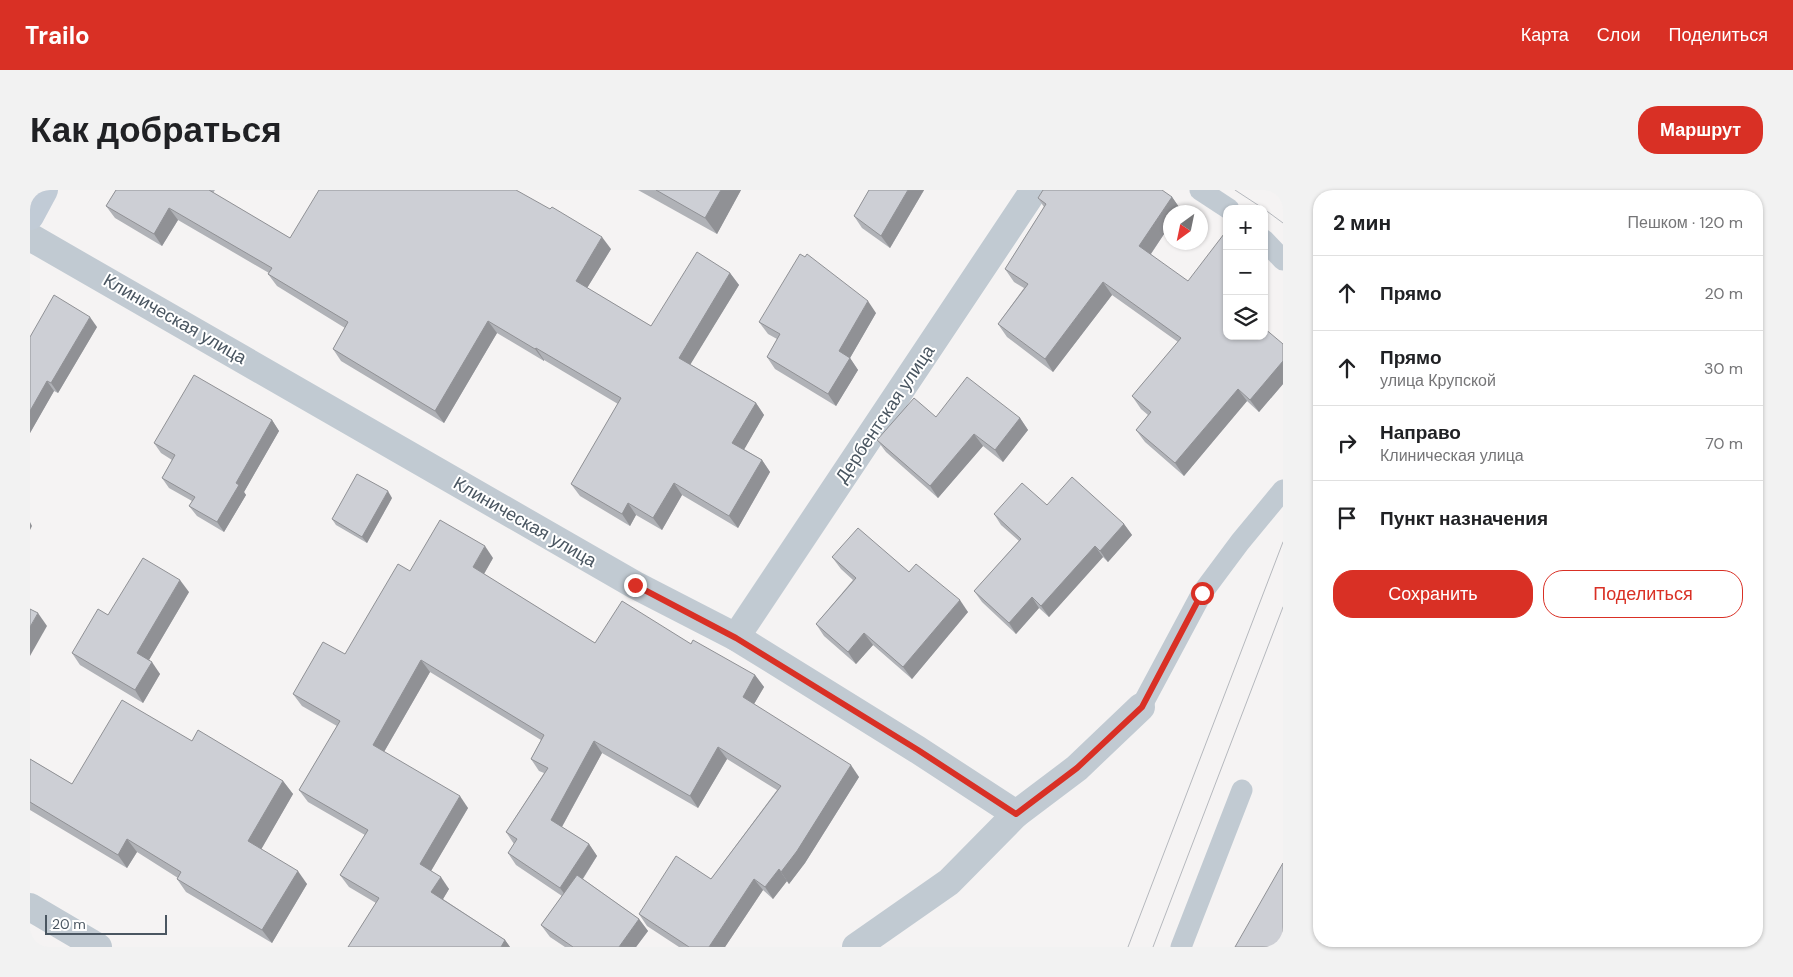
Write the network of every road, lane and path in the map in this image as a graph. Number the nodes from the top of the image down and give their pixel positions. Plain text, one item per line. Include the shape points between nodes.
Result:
1 (44, 190) edge
2 (1034, 190) edge
3 (1200, 190) edge
4 (1223, 205) edge
5 (30, 216) edge
6 (30, 236) edge
7 (1268, 244) edge
8 (1283, 260) edge
9 (1283, 490) edge
10 (736, 638) junction
11 (1142, 707) joint
12 (1242, 790) dead end
13 (1016, 814) junction
14 (30, 907) edge
15 (98, 947) edge
16 (856, 947) edge
17 (1181, 947) edge

1 - 5 street
2 - 10 street, Дербентская улица
3 - 4 lane
6 - 10 street, Клиническая улица via 635,585
7 - 8 lane
9 - 11 lane via 1202,593
10 - 13 street, Клиническая улица
11 - 13 street via 1077,768
12 - 17 lane
13 - 16 street via 949,882
14 - 15 street

